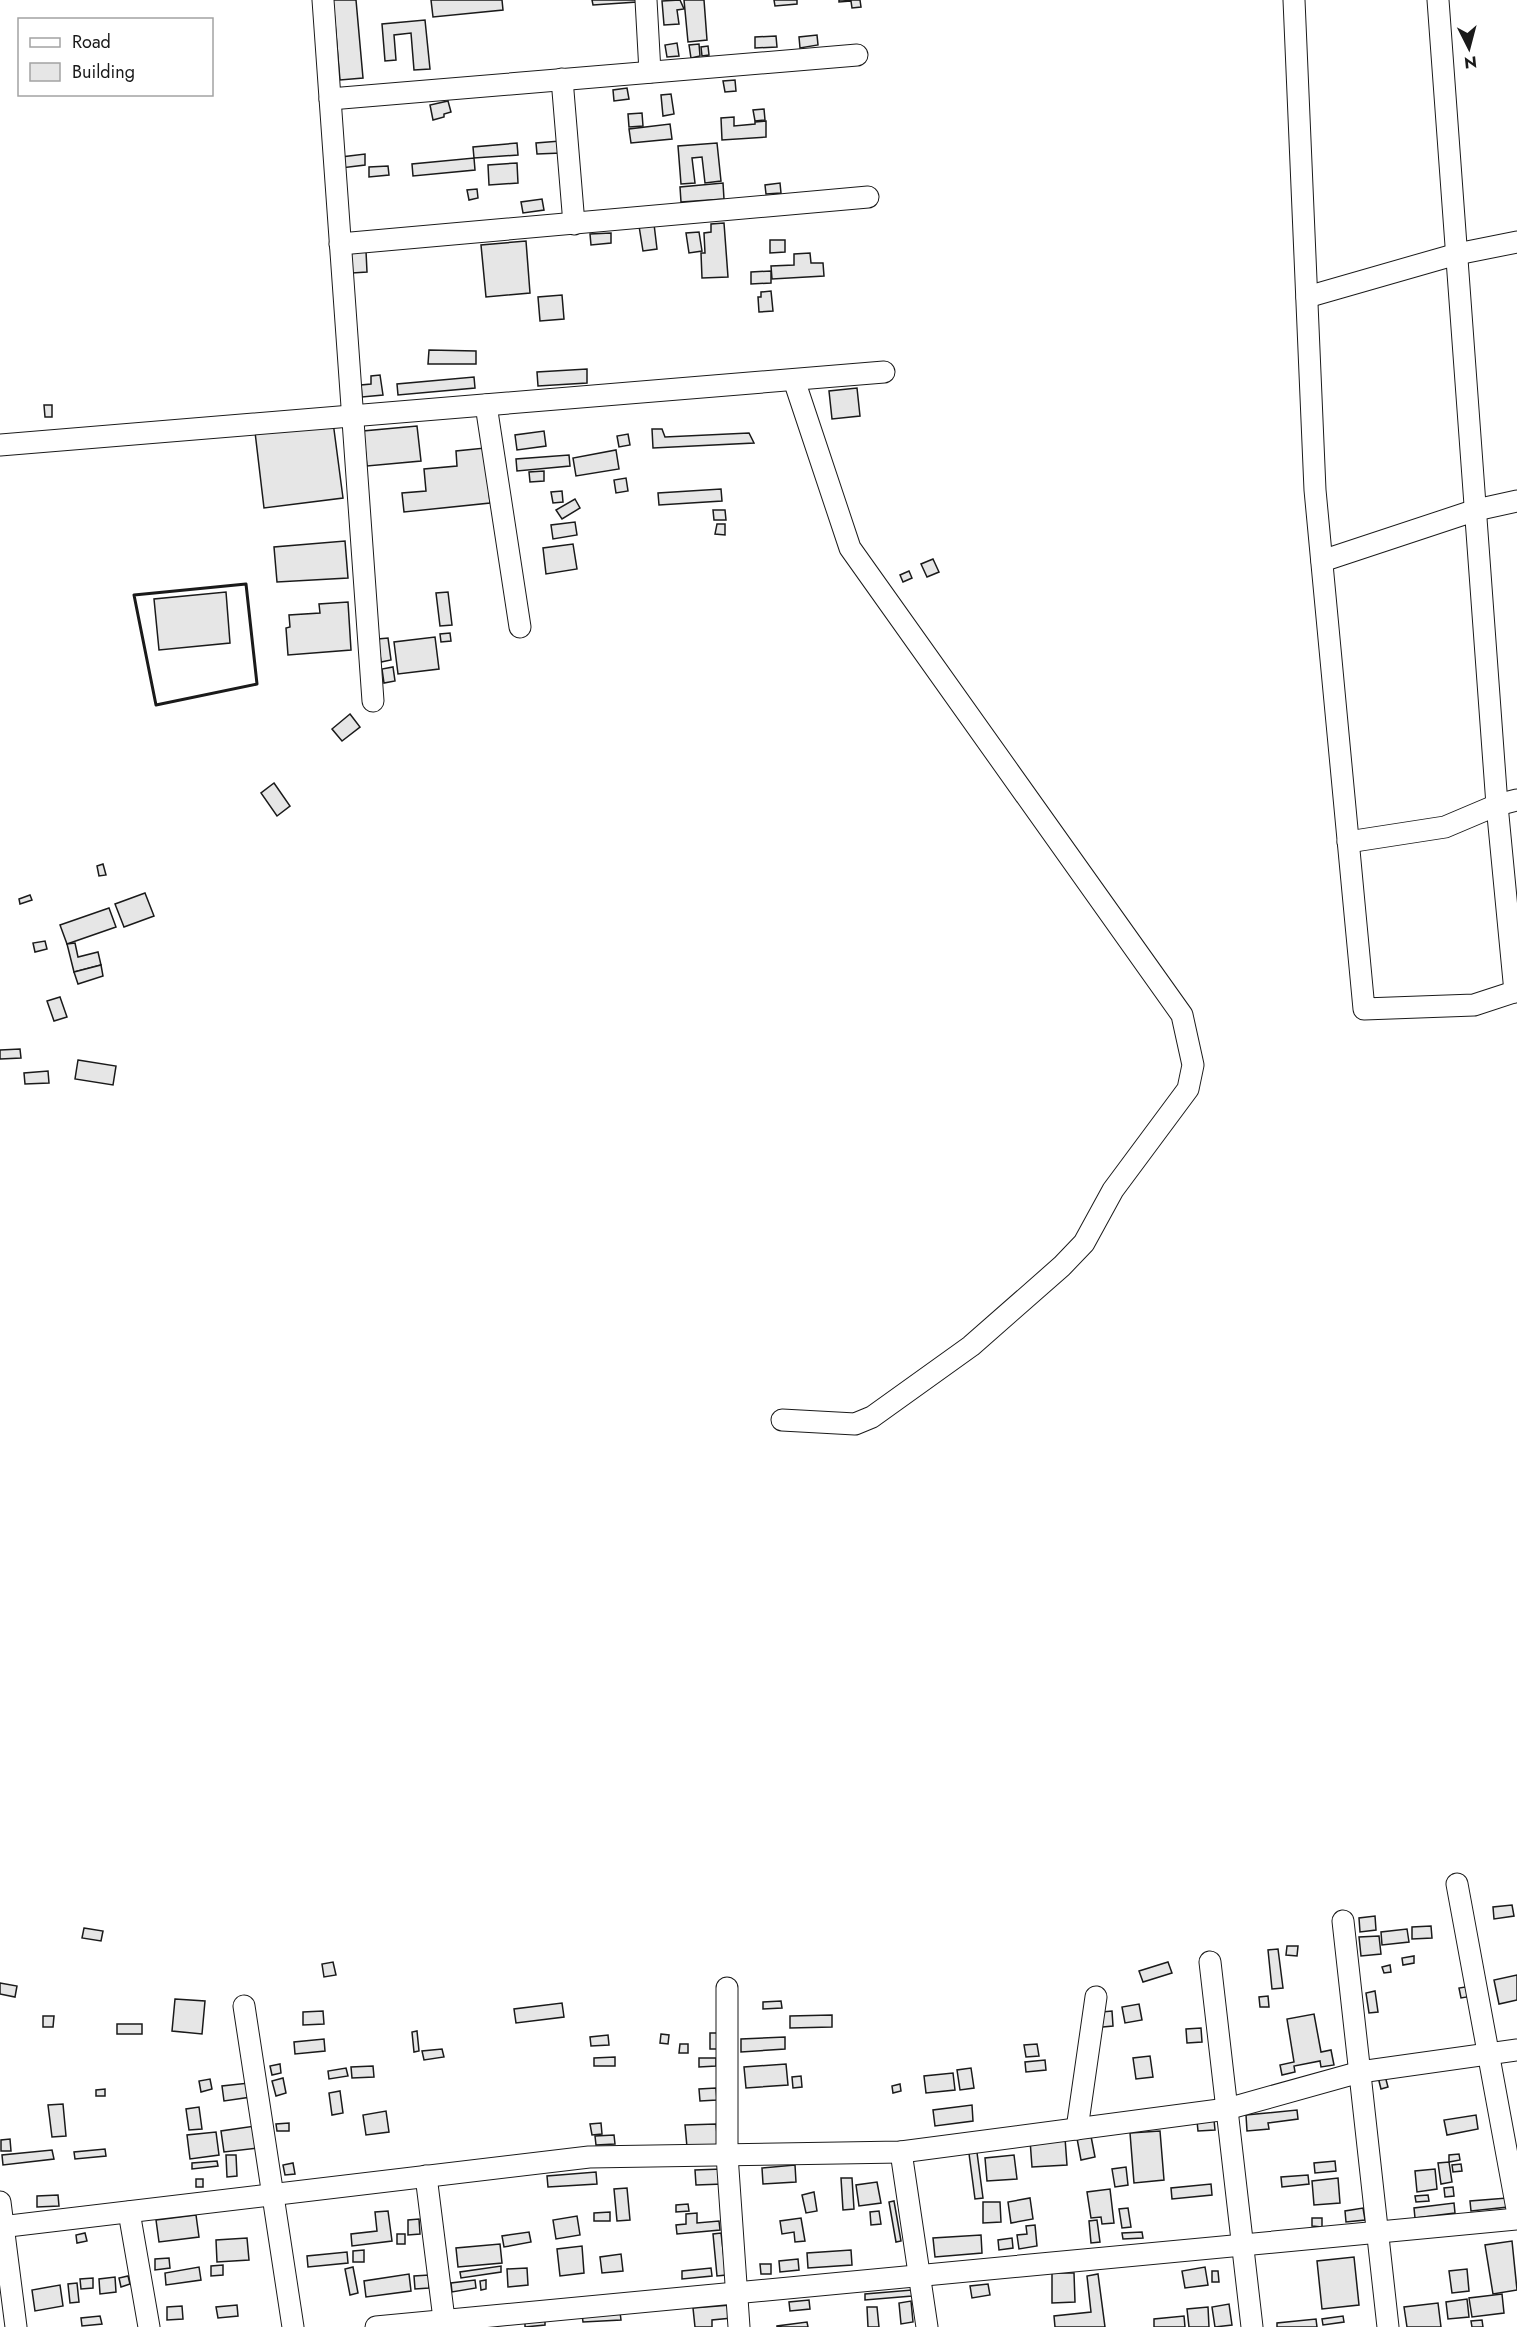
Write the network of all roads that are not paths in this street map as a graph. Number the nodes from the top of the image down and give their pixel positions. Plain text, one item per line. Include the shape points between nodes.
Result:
1 (323, 0) edge
2 (646, 0) edge
3 (1294, 0) edge
4 (1438, 0) edge
5 (857, 55) dead end
6 (650, 72) junction
7 (562, 79) junction
8 (330, 99) junction
9 (868, 197) dead end
10 (574, 224) junction
11 (1517, 242) edge
12 (340, 244) junction
13 (1457, 254) junction
14 (1307, 297) junction
15 (884, 372) dead end
16 (794, 380) junction
17 (486, 405) junction
18 (353, 416) junction
19 (0, 445) edge
20 (1517, 501) edge
21 (1476, 510) junction
22 (1322, 561) junction
23 (520, 627) dead end
24 (373, 701) dead end
25 (1507, 802) edge
26 (1348, 842) junction
27 (1516, 992) edge
28 (782, 1420) dead end
29 (1457, 1884) dead end
30 (1343, 1921) dead end
31 (1210, 1962) dead end
32 (727, 1988) dead end
33 (1096, 1997) dead end
34 (244, 2006) dead end
35 (1517, 2050) edge
36 (1489, 2055) junction
37 (1360, 2072) junction
38 (1227, 2109) junction
39 (1077, 2129) junction
40 (901, 2152) junction
41 (727, 2155) junction
42 (426, 2176) junction
43 (273, 2195) junction
44 (0, 2202) edge
45 (1517, 2209) edge
46 (129, 2212) junction
47 (1517, 2219) edge
48 (2, 2227) edge
49 (1377, 2232) junction
50 (1242, 2245) junction
51 (919, 2275) junction
52 (736, 2293) junction
53 (445, 2324) edge
54 (16, 2327) edge
55 (149, 2327) edge
56 (293, 2327) edge
57 (376, 2327) edge
58 (739, 2327) edge
59 (927, 2327) edge
60 (1252, 2327) edge
61 (1388, 2327) edge

1 - 8 street
2 - 6 street
3 - 14 street
4 - 13 street
5 - 6 street
6 - 7 street
7 - 8 street
7 - 10 street
8 - 12 street
9 - 10 street
10 - 12 street
11 - 13 street
12 - 18 street
13 - 14 street
13 - 21 street
14 - 22 street
15 - 16 street
16 - 17 street
16 - 28 street via 850,548 1182,1015 1193,1065 1188,1089 1113,1190 1084,1243 971,1347 872,1417 855,1424
17 - 18 street
17 - 23 street
18 - 19 street
18 - 24 street
20 - 21 street
21 - 22 street
21 - 25 street
22 - 26 street
25 - 26 street via 1445,827
25 - 27 street
26 - 27 street via 1364,1010 1474,1005
29 - 36 street
30 - 37 street
31 - 38 street
32 - 41 street
33 - 39 street
34 - 43 street
35 - 36 street
36 - 37 street
36 - 45 street
37 - 38 street
37 - 49 street
38 - 39 street
38 - 50 street
39 - 40 street
40 - 41 street
40 - 51 street
41 - 42 street via 589,2157
41 - 52 street
42 - 43 street
42 - 53 street
43 - 46 street
43 - 56 street
44 - 48 street
46 - 48 street
46 - 55 street
47 - 49 street
48 - 54 street
49 - 50 street
49 - 61 street
50 - 51 street
50 - 60 street
51 - 52 street
51 - 59 street
52 - 53 street
52 - 58 street
53 - 57 street

